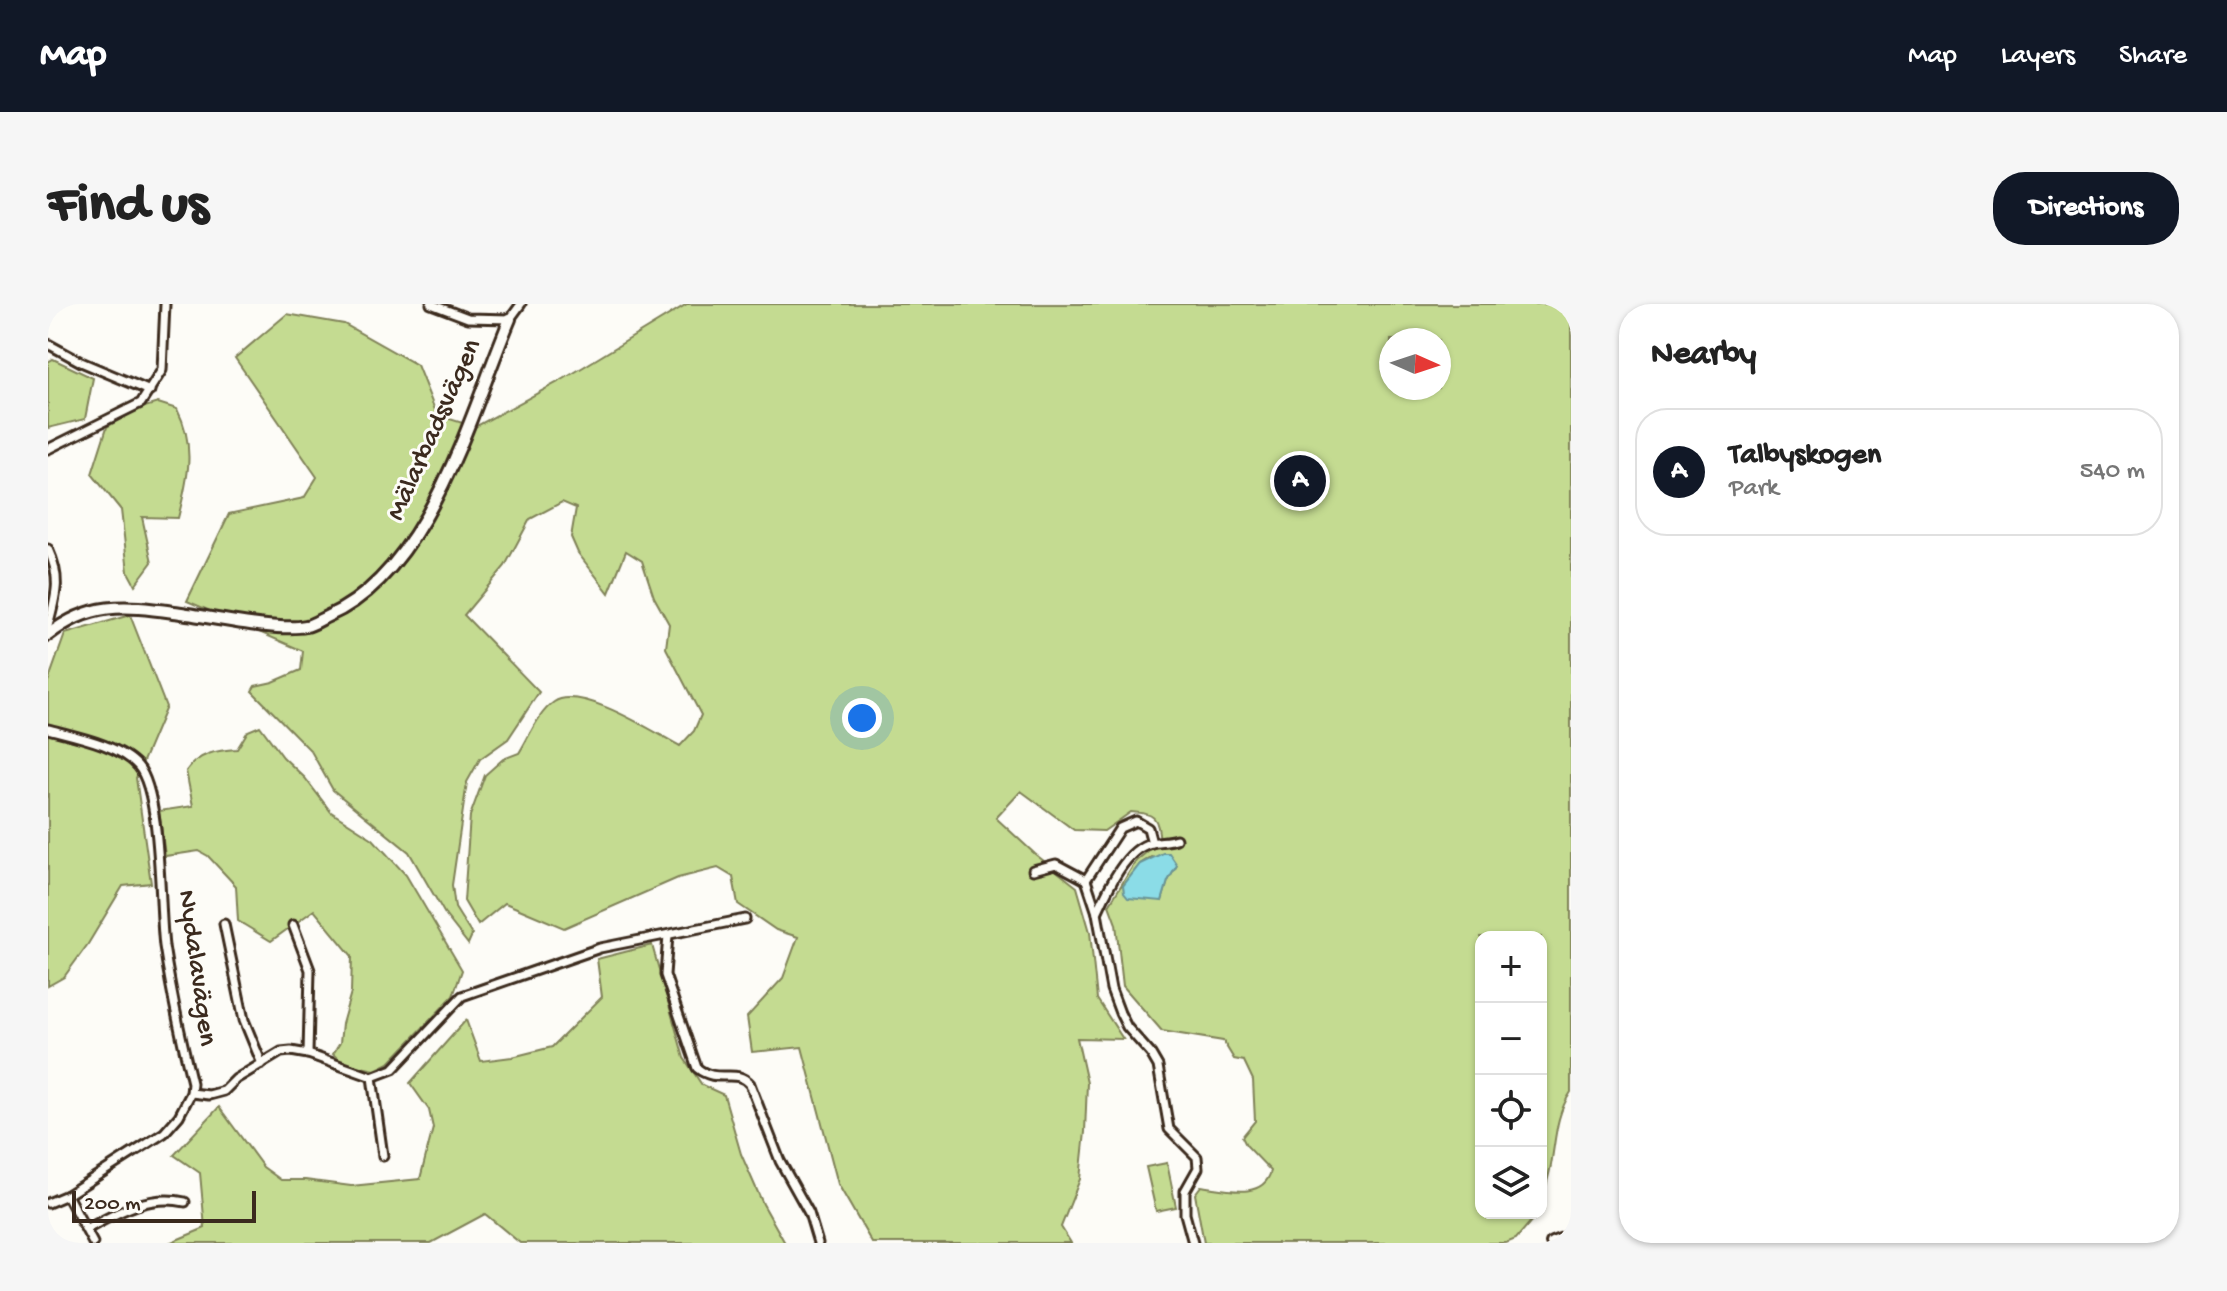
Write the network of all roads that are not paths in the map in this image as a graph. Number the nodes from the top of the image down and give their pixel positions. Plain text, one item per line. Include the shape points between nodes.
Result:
1 (165, 304) edge
2 (431, 304) edge
3 (521, 304) edge
4 (510, 319) junction
5 (48, 344) edge
6 (150, 391) junction
7 (48, 449) edge
8 (48, 549) edge
9 (48, 626) edge
10 (48, 635) edge
11 (48, 729) edge
12 (1176, 839) dead end
13 (1152, 843) junction
14 (1033, 870) dead end
15 (1086, 880) junction
16 (1097, 913) junction
17 (745, 919) dead end
18 (224, 924) dead end
19 (293, 925) dead end
20 (668, 935) junction
21 (308, 1054) junction
22 (262, 1064) junction
23 (372, 1077) junction
24 (191, 1093) junction
25 (383, 1156) dead end
26 (67, 1195) junction
27 (185, 1202) dead end
28 (48, 1203) edge
29 (87, 1229) junction
30 (1571, 1236) edge
31 (93, 1243) edge
32 (818, 1243) edge
33 (1193, 1243) edge
34 (1552, 1243) edge

1 - 6 street via 162,370
2 - 4 street via 468,318
3 - 4 street
4 - 10 street, Mälarbadsvägen via 440,492 416,535 382,578 348,608 306,626 271,626 122,606 96,609
5 - 6 street
6 - 7 street via 141,403
8 - 9 street via 57,570
11 - 24 street, Nydalavägen via 122,754 139,766 153,816 164,941
12 - 13 street
13 - 15 street via 1148,828 1136,821 1120,828
13 - 16 street via 1125,863
14 - 15 street via 1056,864
15 - 16 street
16 - 33 street via 1120,1013 1158,1066 1169,1129 1197,1157 1198,1168 1185,1191
17 - 20 street
18 - 22 street via 244,1020
19 - 21 street via 310,970
20 - 23 street via 600,948 462,996 393,1069
20 - 32 street via 665,975 697,1068 706,1076 734,1075 750,1084
21 - 22 street via 281,1052
21 - 23 street
22 - 24 street via 224,1091
23 - 25 street
24 - 26 street via 164,1133
26 - 28 street
26 - 29 street
27 - 29 street via 148,1201
29 - 31 street
30 - 34 street

